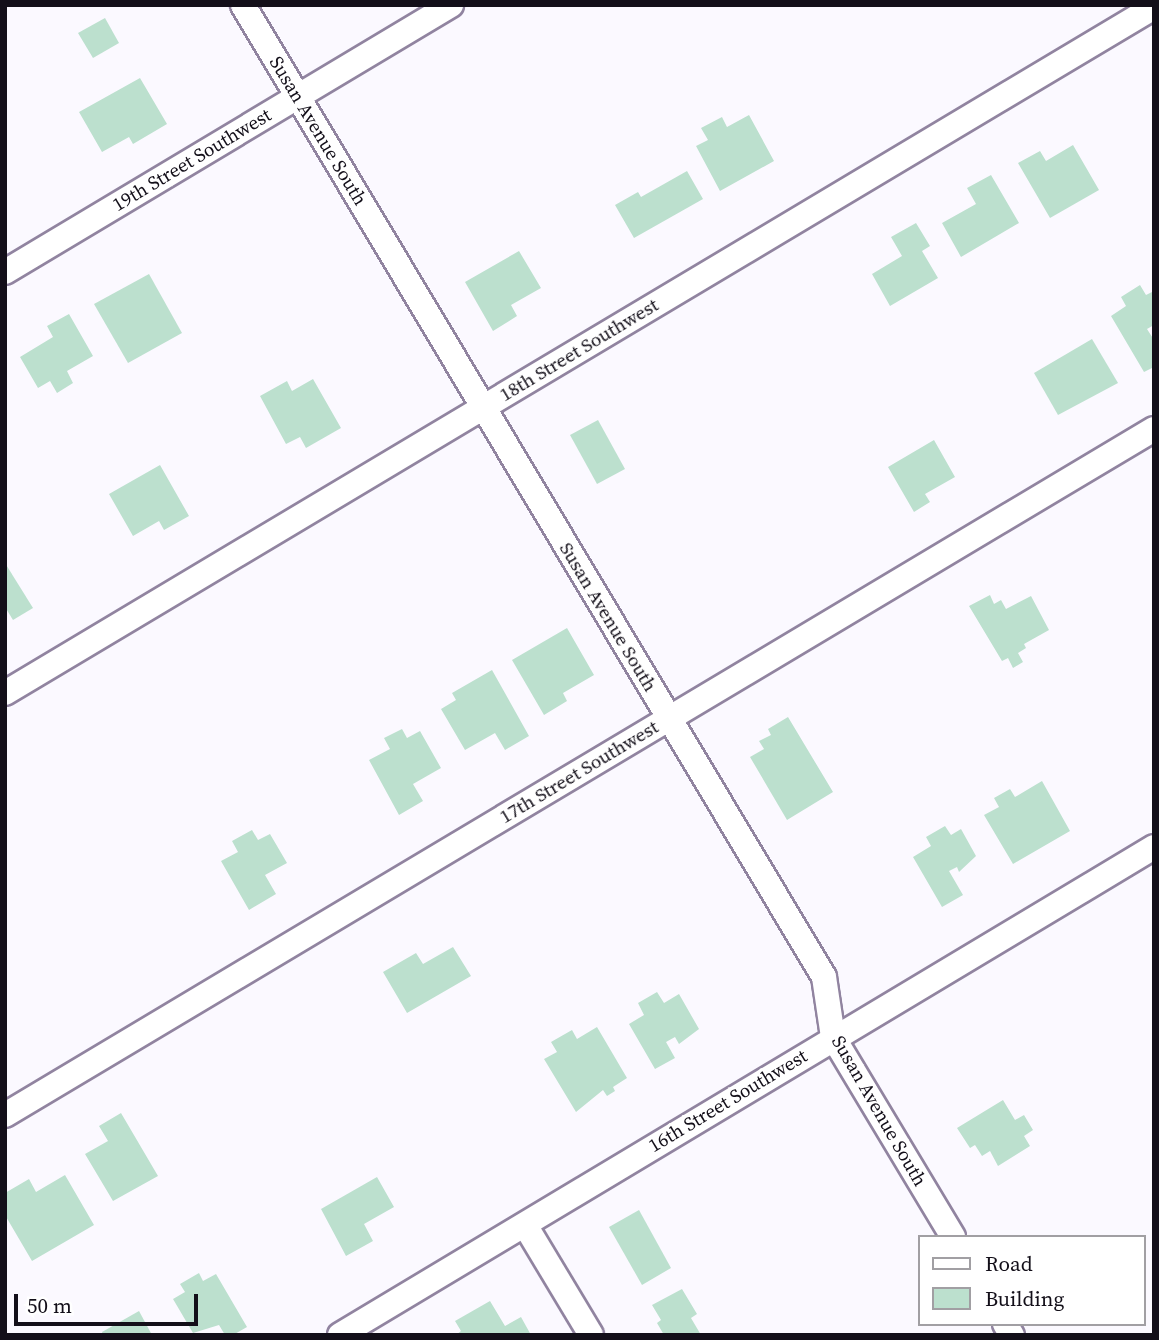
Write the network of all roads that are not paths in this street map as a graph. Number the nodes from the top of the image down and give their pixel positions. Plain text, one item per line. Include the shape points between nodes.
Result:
1 (243, 5) edge
2 (451, 5) edge
3 (1154, 7) edge
4 (298, 97) junction
5 (5, 272) edge
6 (483, 408) junction
7 (1154, 429) edge
8 (5, 693) edge
9 (669, 719) junction
10 (1150, 857) edge
11 (833, 1037) junction
12 (5, 1115) edge
13 (525, 1225) junction
14 (952, 1235) edge
15 (340, 1335) edge
16 (591, 1335) edge

1 - 4 street, Susan Avenue South
2 - 4 street, 19th Street Southwest
3 - 6 street, 18th Street Southwest
4 - 5 street, 19th Street Southwest
4 - 6 street, Susan Avenue South
6 - 8 street, 18th Street Southwest
6 - 9 street, Susan Avenue South
7 - 9 street, 17th Street Southwest
9 - 11 street, Susan Avenue South via 824,977
9 - 12 street, 17th Street Southwest
10 - 11 street, 16th Street Southwest
11 - 13 street, 16th Street Southwest
11 - 14 street, Susan Avenue South
13 - 15 street, 16th Street Southwest
13 - 16 street

